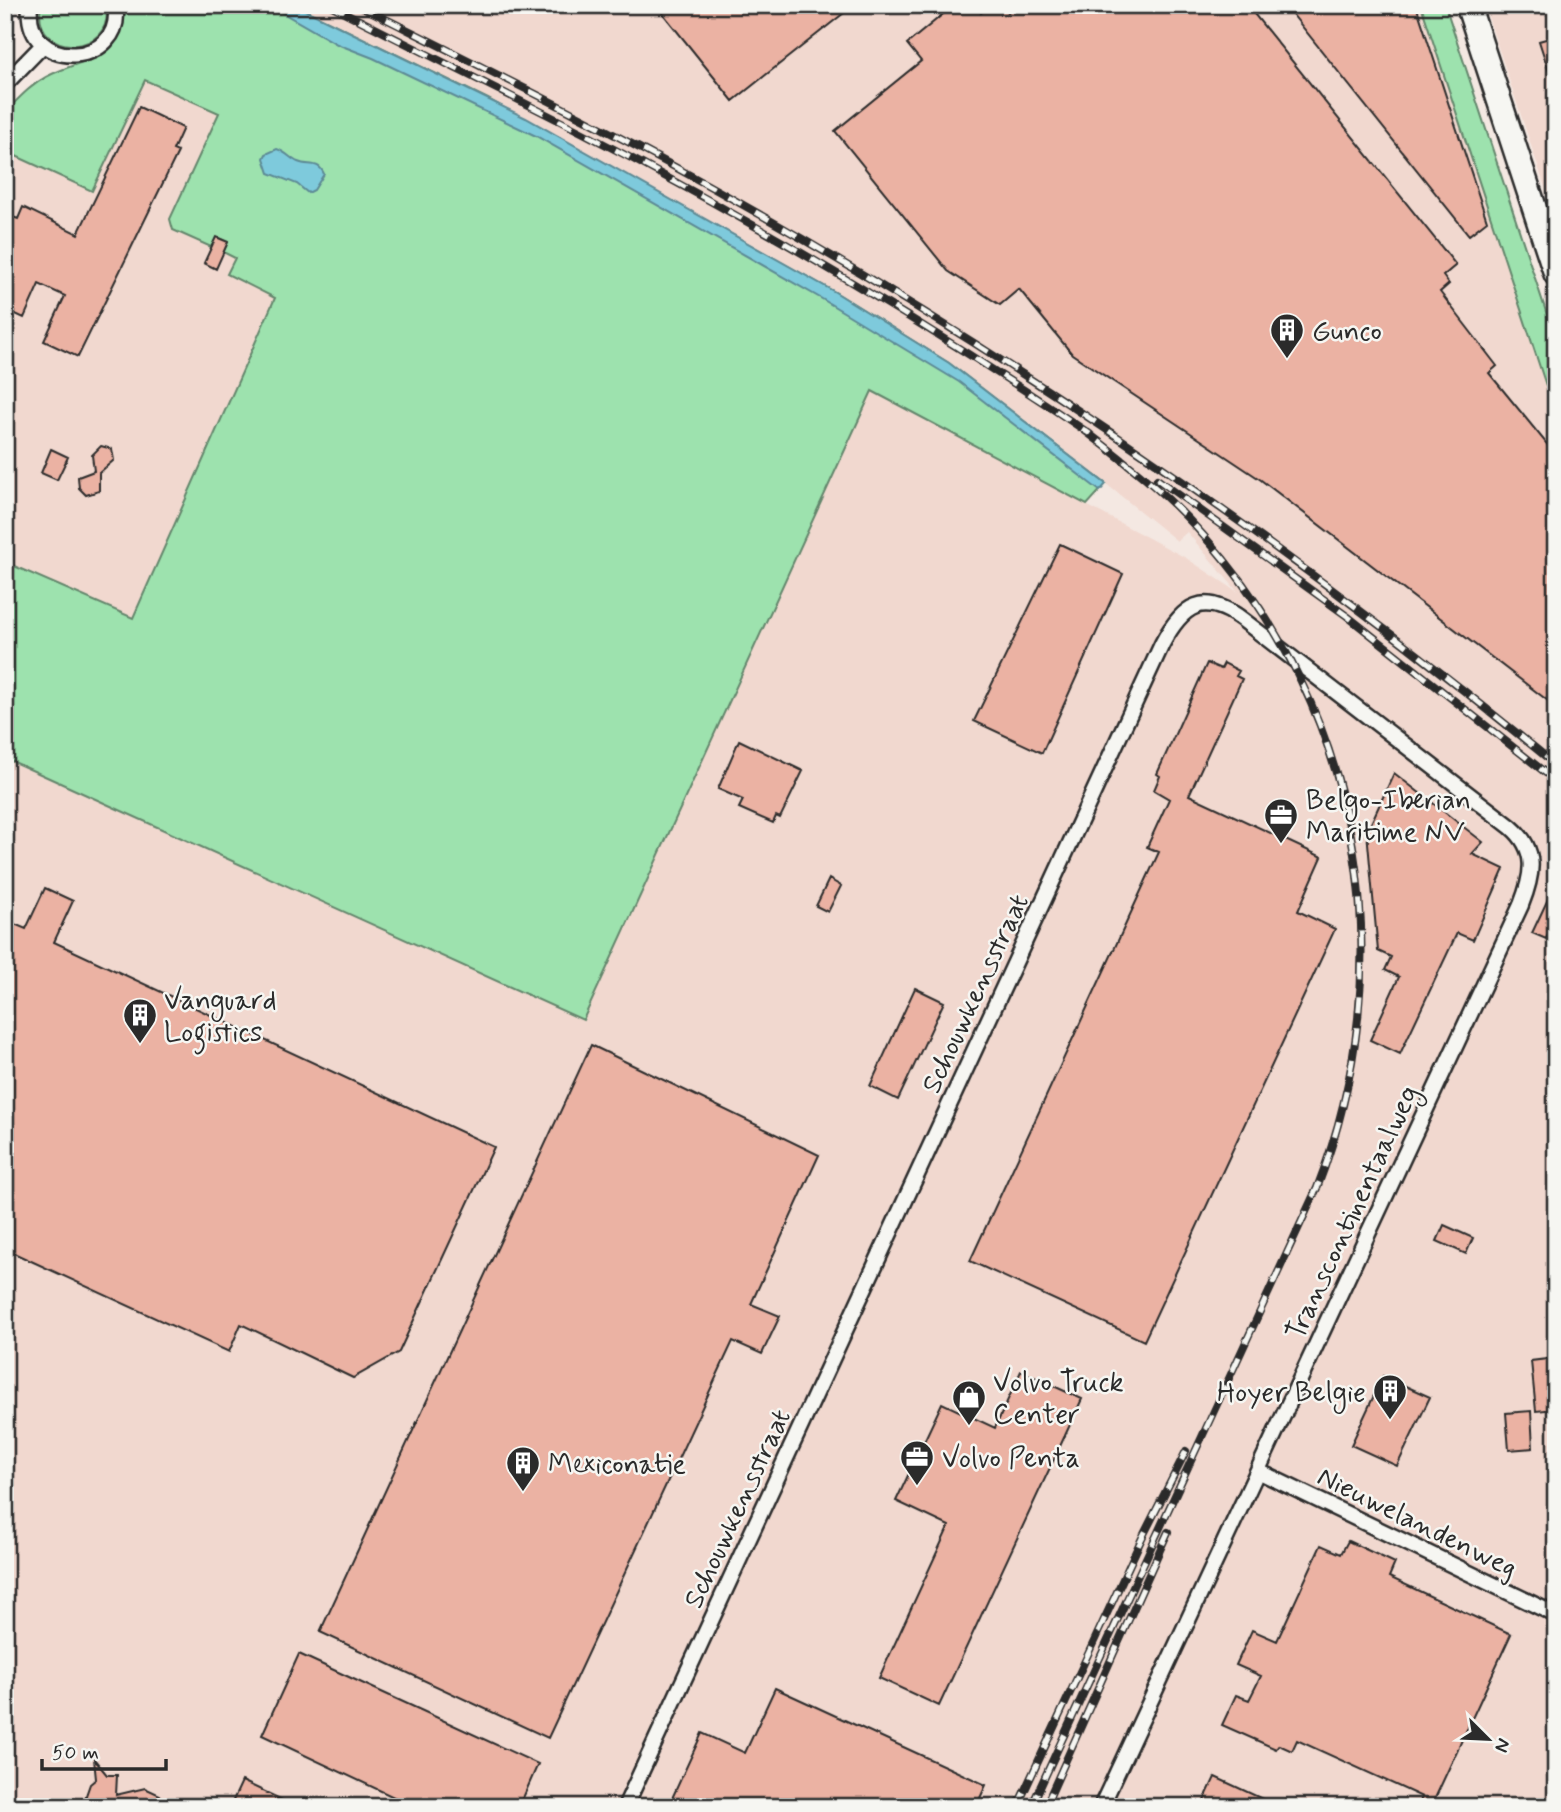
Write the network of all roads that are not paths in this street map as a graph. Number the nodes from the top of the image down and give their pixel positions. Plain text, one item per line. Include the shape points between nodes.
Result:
1 (30, 5) edge
2 (115, 5) edge
3 (1468, 5) edge
4 (43, 45) junction
5 (5, 84) edge
6 (1556, 274) edge
7 (1532, 864) joint
8 (1258, 1471) junction
9 (1556, 1615) edge
10 (625, 1807) edge
11 (1101, 1807) edge

1 - 4 street via 30,21
2 - 4 street via 114,24 97,48 70,56
3 - 6 main road
4 - 5 street
7 - 8 street, Transcontinentaalweg via 1521,905
7 - 10 street, Schouwkensstraat via 1528,846 1517,832 1230,610 1208,604 1185,610 1162,644
8 - 9 street, Nieuwelandenweg
8 - 11 street, Transcontinentaalweg

